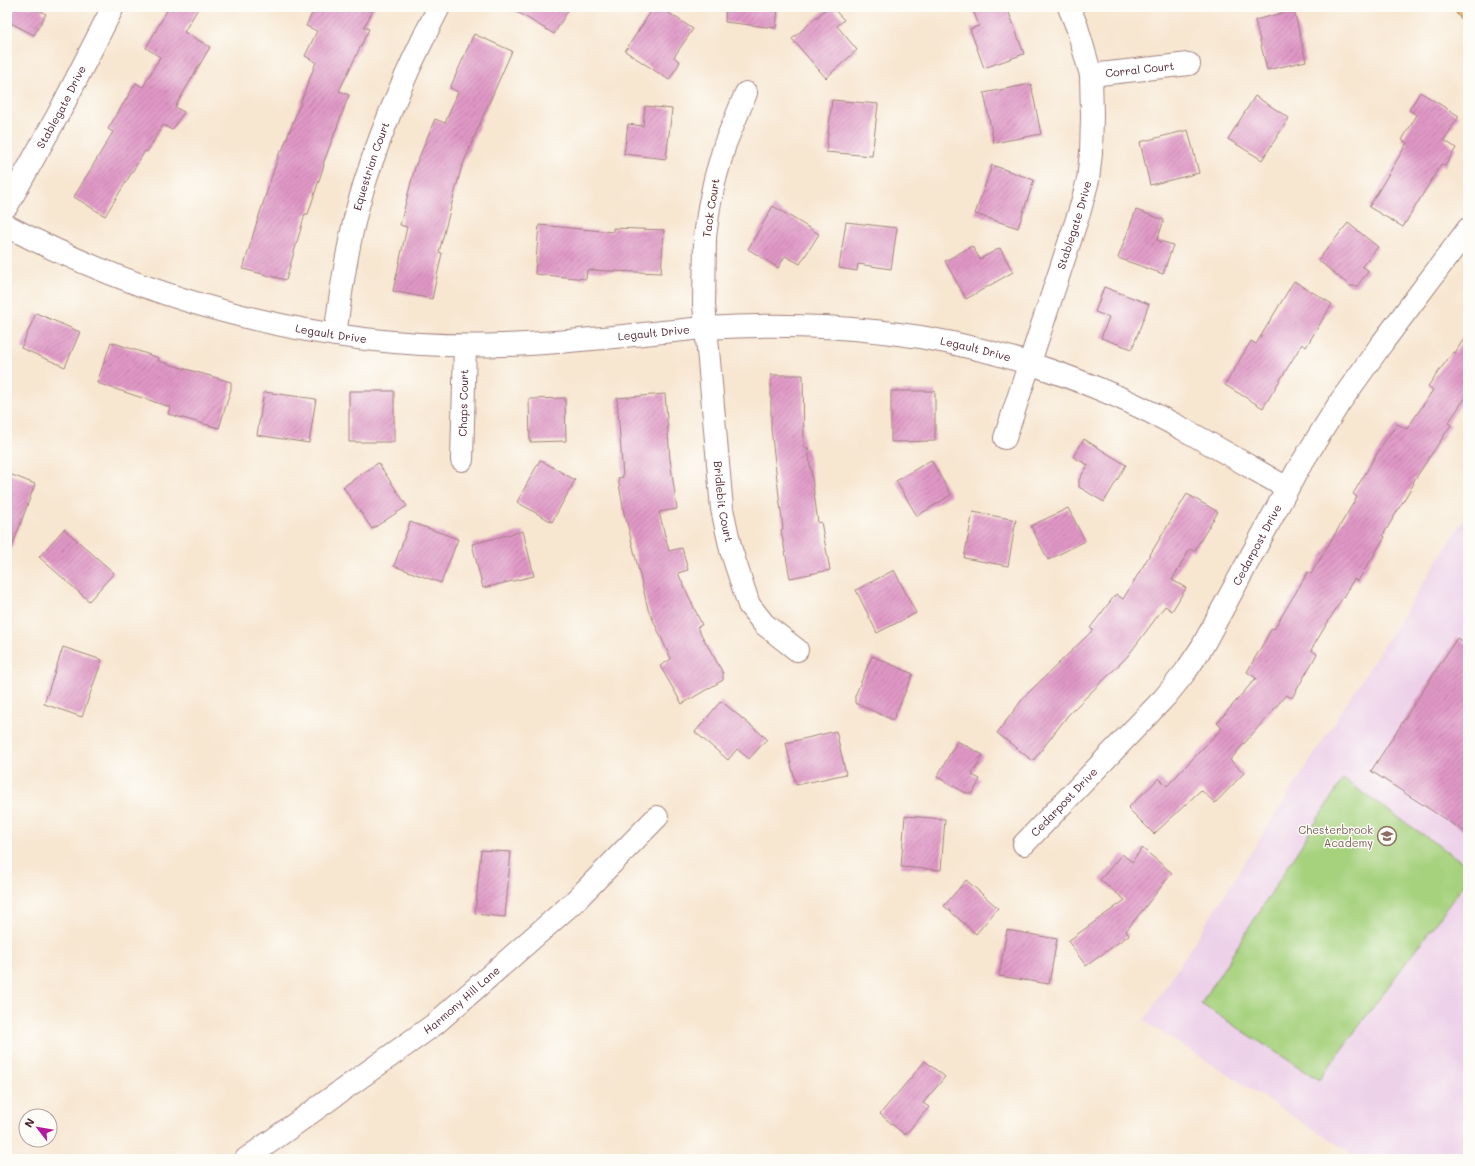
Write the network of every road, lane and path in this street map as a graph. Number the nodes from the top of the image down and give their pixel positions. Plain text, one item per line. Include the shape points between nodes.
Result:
1 (113, 7) edge
2 (439, 7) edge
3 (1069, 7) edge
4 (1189, 64) dead end
5 (1090, 75) junction
6 (746, 93) dead end
7 (7, 206) edge
8 (7, 226) edge
9 (1468, 228) edge
10 (707, 328) junction
11 (335, 335) junction
12 (465, 346) junction
13 (1030, 363) junction
14 (1005, 438) dead end
15 (462, 460) dead end
16 (1287, 488) junction
17 (797, 650) dead end
18 (657, 817) dead end
19 (1024, 844) dead end
20 (248, 1158) edge

1 - 7 street, Stablegate Drive via 60,111
2 - 11 street, Equestrian Court via 394,103 370,165 348,252
3 - 5 street, Stablegate Drive
4 - 5 street, Corral Court
5 - 13 street, Stablegate Drive via 1092,116 1088,180
6 - 10 street, Tack Court via 725,144 709,207 705,245 704,304
8 - 11 street, Legault Drive via 81,262 180,298 234,314
9 - 16 street, Cedarpost Drive via 1340,402
10 - 12 street, Legault Drive via 539,344
10 - 13 street, Legault Drive via 763,325 823,326 886,332 970,347
10 - 17 street, Bridlebit Court via 722,509 731,550 749,605 764,624
11 - 12 street, Legault Drive
12 - 15 street, Chaps Court
13 - 14 street, Stablegate Drive
13 - 16 street, Legault Drive via 1123,399 1168,421
16 - 19 street, Cedarpost Drive via 1186,671 1165,697
18 - 20 street, Harmony Hill Lane via 575,901 435,1024

